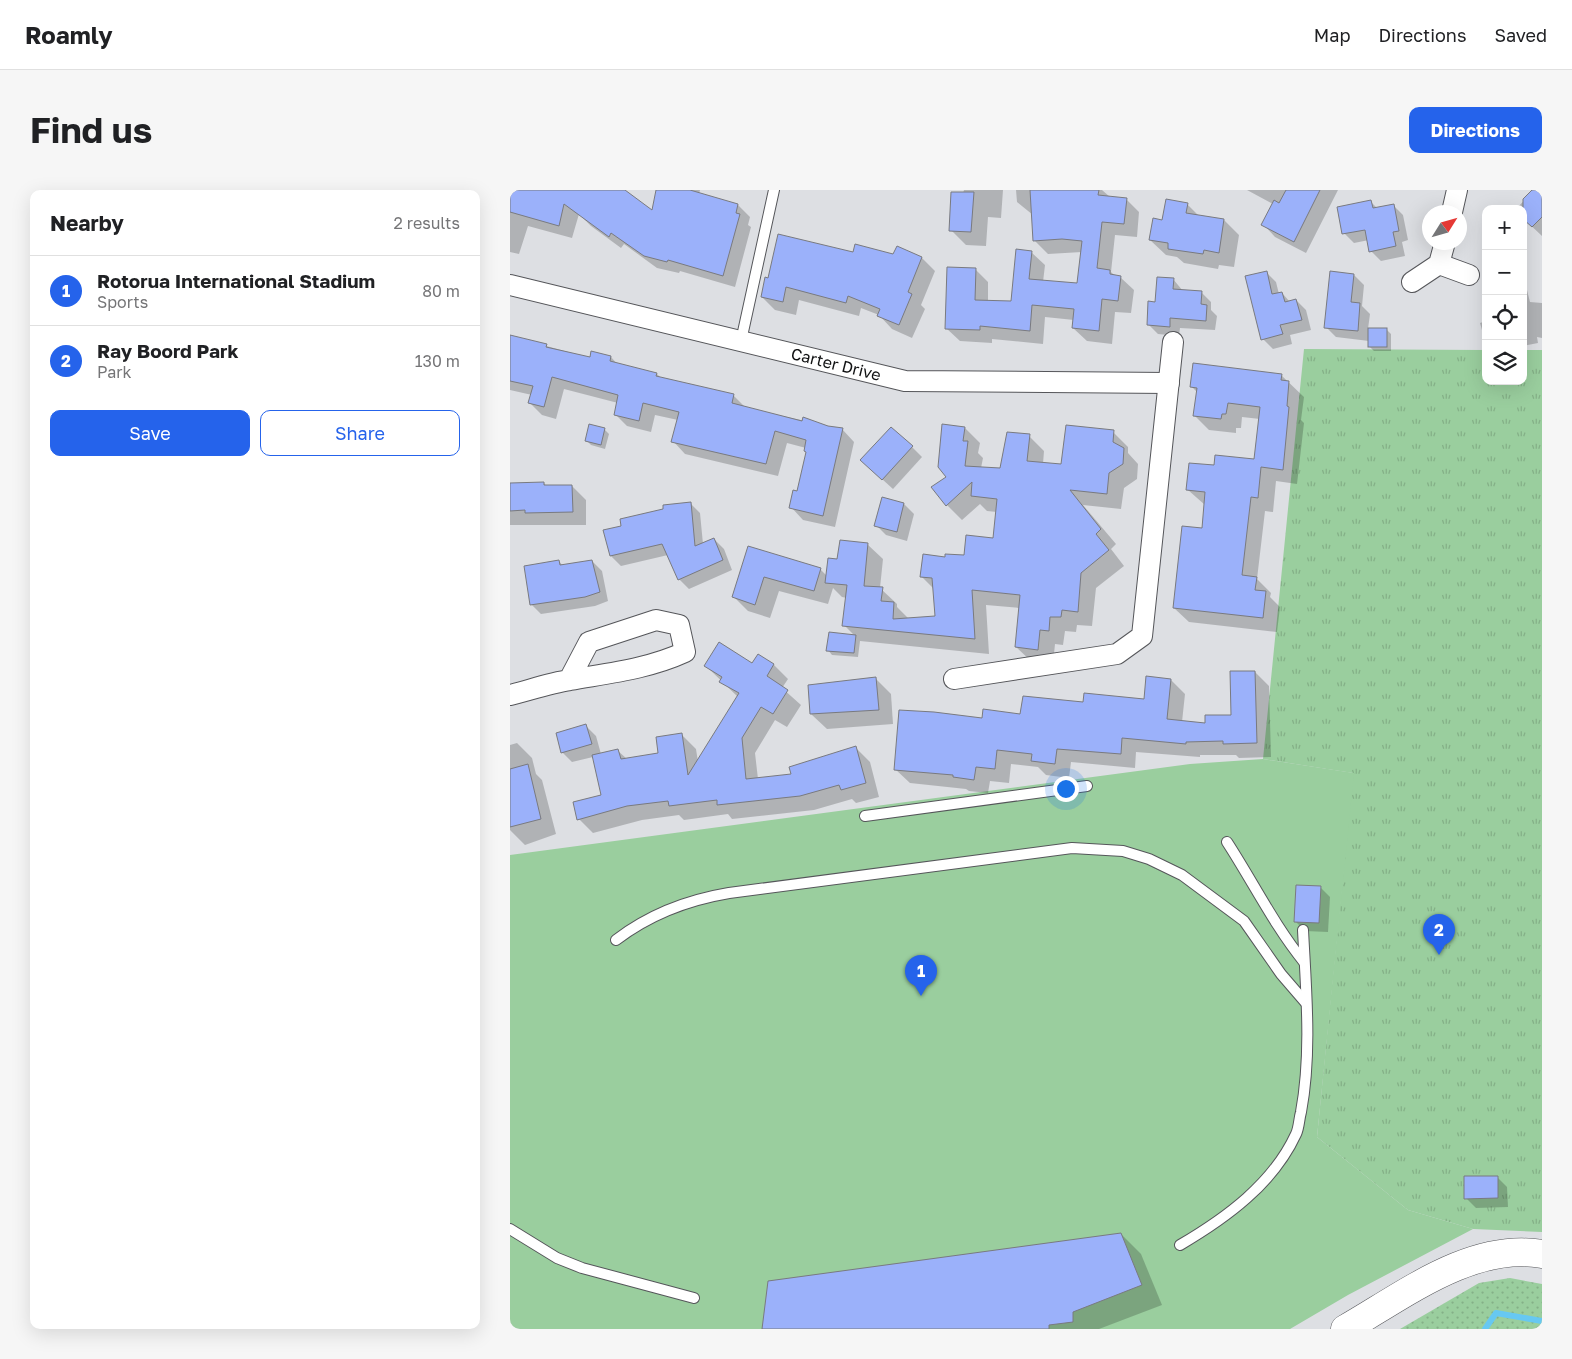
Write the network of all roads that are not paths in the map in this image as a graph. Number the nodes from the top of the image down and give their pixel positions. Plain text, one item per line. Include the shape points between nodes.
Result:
1 (774, 190) edge
2 (1457, 190) edge
3 (1454, 205) edge
4 (1443, 250) edge
5 (1439, 264) junction
6 (1469, 275) dead end
7 (1412, 282) dead end
8 (510, 285) edge
9 (741, 341) junction
10 (1173, 342) dead end
11 (1169, 382) junction
12 (954, 679) dead end
13 (569, 680) junction
14 (510, 695) edge
15 (1087, 786) dead end
16 (865, 816) dead end
17 (1227, 842) dead end
18 (1303, 930) dead end
19 (616, 940) dead end
20 (1304, 962) junction
21 (1306, 1004) junction
22 (510, 1229) edge
23 (1180, 1245) dead end
24 (1542, 1254) edge
25 (694, 1298) dead end
26 (1345, 1329) edge

1 - 9 lane
2 - 3 street
4 - 5 street
5 - 6 street
5 - 7 street
8 - 9 street, Carter Drive
9 - 11 street, Carter Drive via 904,381
10 - 11 street
11 - 12 street via 1142,636 1117,654
13 - 13 street via 589,642 656,620 679,626 685,652 664,662
13 - 14 street
15 - 16 lane
17 - 20 lane via 1284,937
18 - 20 lane
19 - 21 lane via 655,915 696,899 721,894 1072,848 1123,851 1182,875 1244,921
20 - 21 lane
21 - 23 lane via 1306,1085 1297,1133 1272,1173 1238,1206
22 - 25 lane via 557,1258 582,1268
24 - 26 main road via 1526,1252 1492,1256 1467,1263 1432,1279

